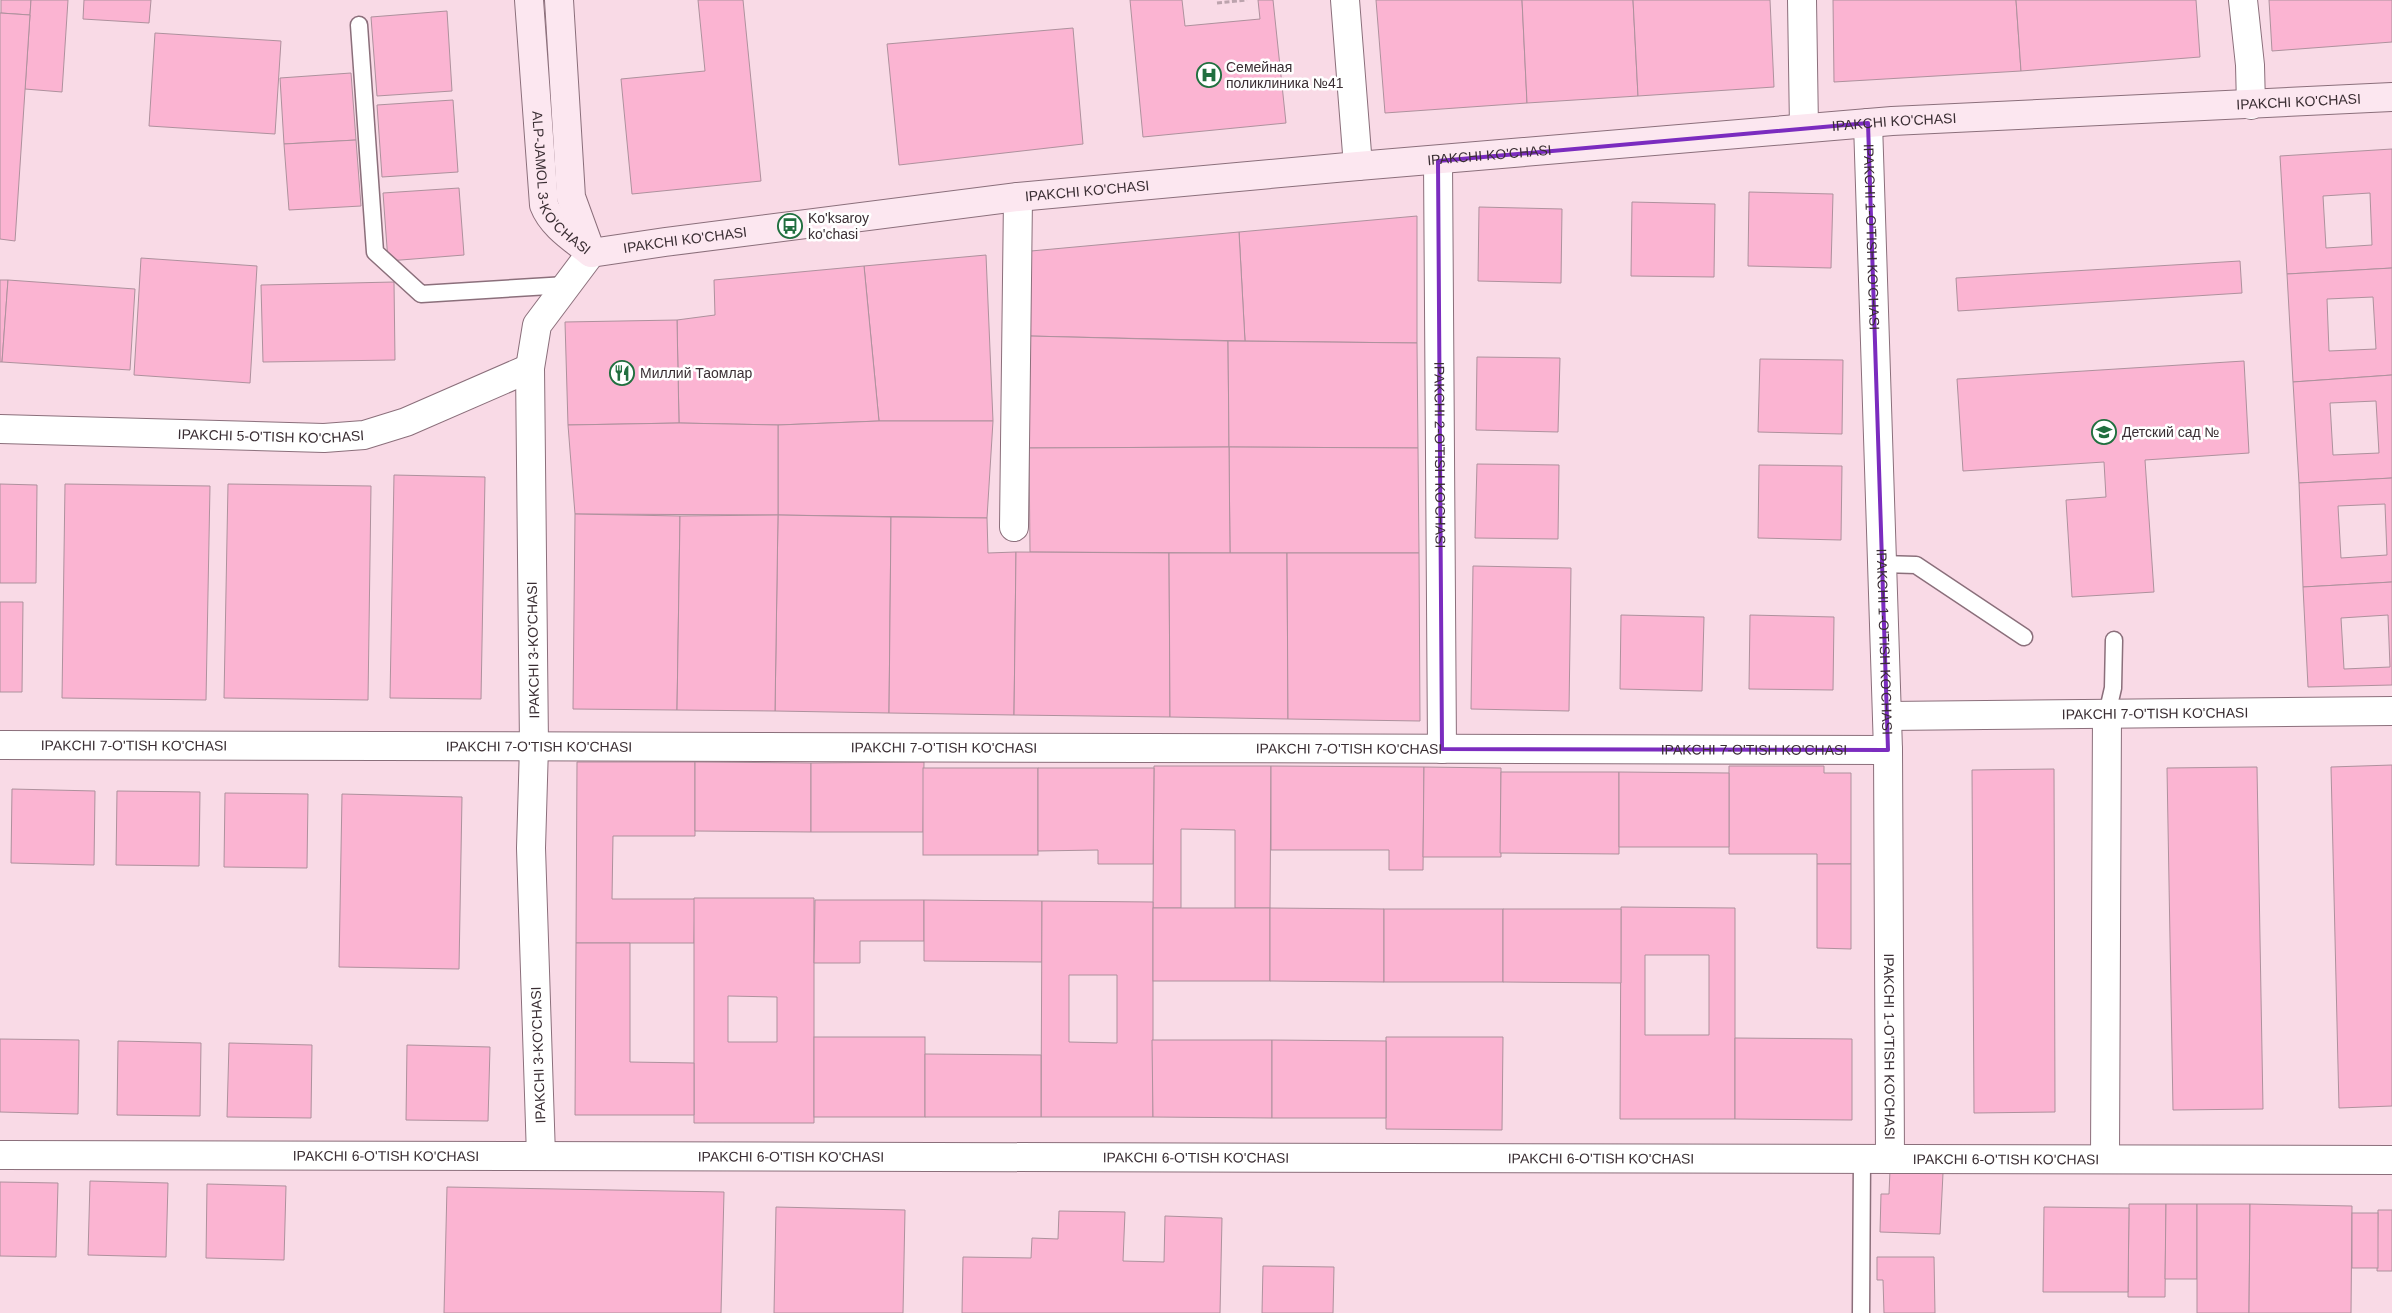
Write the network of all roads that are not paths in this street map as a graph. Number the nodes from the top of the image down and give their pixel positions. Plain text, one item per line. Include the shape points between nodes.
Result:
1 (529, 0) edge
2 (559, 0) edge
3 (1344, 0) edge
4 (1802, 0) edge
5 (2243, 0) edge
6 (359, 25) dead end
7 (2392, 98) edge
8 (2251, 105) junction
9 (1868, 123) junction
10 (1804, 128) junction
11 (1438, 161) junction
12 (1358, 166) junction
13 (1018, 197) junction
14 (591, 254) junction
15 (566, 285) junction
16 (530, 368) junction
17 (0, 429) edge
18 (1014, 527) dead end
19 (1882, 564) junction
20 (2024, 637) dead end
21 (2114, 640) dead end
22 (2392, 711) edge
23 (2106, 714) junction
24 (1887, 716) junction
25 (0, 744) edge
26 (534, 746) junction
27 (1442, 749) junction
28 (1888, 750) junction
29 (0, 1155) edge
30 (541, 1156) junction
31 (1862, 1159) junction
32 (1890, 1159) junction
33 (2105, 1159) junction
34 (2392, 1160) edge
35 (1861, 1313) edge

1 - 14 main road, ALP-JAMOL 3-KO'CHASI via 544,205 556,224
2 - 14 main road, ALP-JAMOL 3-KO'CHASI via 571,197
3 - 12 street
4 - 10 street
5 - 8 street
6 - 15 lane via 375,252 421,294
7 - 8 main road, IPAKCHI KO'CHASI
8 - 9 main road, IPAKCHI KO'CHASI
9 - 10 main road, IPAKCHI KO'CHASI
9 - 19 street, IPAKCHI 1-O'TISH KO'CHASI
10 - 11 main road, IPAKCHI KO'CHASI
11 - 12 main road, IPAKCHI KO'CHASI
11 - 27 street, IPAKCHI 2-O'TISH KO'CHASI
12 - 13 main road, IPAKCHI KO'CHASI
13 - 14 main road, IPAKCHI KO'CHASI
13 - 18 street
14 - 15 street, IPAKCHI 3-KO'CHASI
15 - 16 street, IPAKCHI 3-KO'CHASI via 537,325
16 - 17 street, IPAKCHI 5-O'TISH KO'CHASI via 406,422 364,435 324,438
16 - 26 street, IPAKCHI 3-KO'CHASI
19 - 20 lane via 1916,565
19 - 24 street, IPAKCHI 1-O'TISH KO'CHASI
21 - 23 lane via 2114,688
22 - 23 street, IPAKCHI 7-O'TISH KO'CHASI
23 - 24 street, IPAKCHI 7-O'TISH KO'CHASI
23 - 33 street
24 - 28 street, IPAKCHI 1-O'TISH KO'CHASI
25 - 26 street, IPAKCHI 7-O'TISH KO'CHASI
26 - 27 street, IPAKCHI 7-O'TISH KO'CHASI
26 - 30 street, IPAKCHI 3-KO'CHASI via 531,848
27 - 28 street, IPAKCHI 7-O'TISH KO'CHASI
28 - 32 street, IPAKCHI 1-O'TISH KO'CHASI
29 - 30 street, IPAKCHI 6-O'TISH KO'CHASI
30 - 31 street, IPAKCHI 6-O'TISH KO'CHASI
31 - 32 street, IPAKCHI 6-O'TISH KO'CHASI
31 - 35 lane
32 - 33 street, IPAKCHI 6-O'TISH KO'CHASI
33 - 34 street, IPAKCHI 6-O'TISH KO'CHASI

